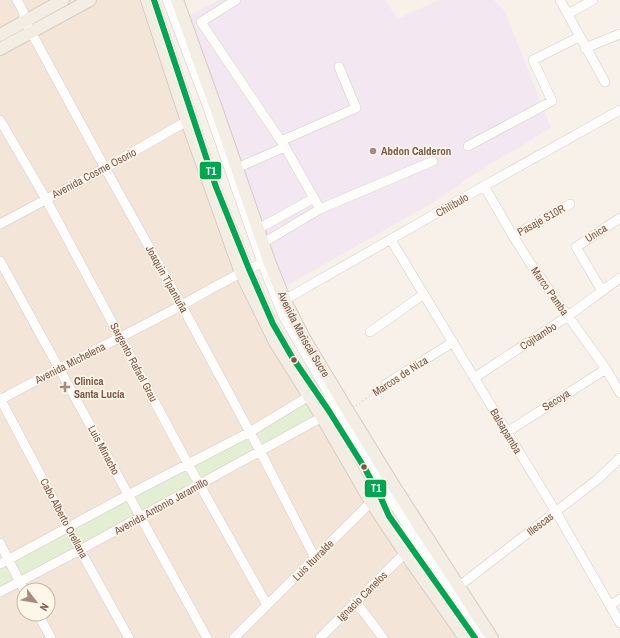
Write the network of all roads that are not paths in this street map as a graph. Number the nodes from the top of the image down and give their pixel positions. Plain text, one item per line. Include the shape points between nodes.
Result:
1 (17, 0) edge
2 (63, 0) edge
3 (90, 0) edge
4 (147, 0) edge
5 (154, 0) edge
6 (167, 0) edge
7 (177, 0) edge
8 (236, 0) edge
9 (560, 0) edge
10 (593, 0) edge
11 (568, 14) junction
12 (25, 21) junction
13 (32, 32) junction
14 (620, 34) edge
15 (0, 35) edge
16 (579, 37) junction
17 (585, 48) junction
18 (0, 49) edge
19 (339, 67) dead end
20 (605, 82) dead end
21 (620, 110) edge
22 (0, 120) edge
23 (187, 121) junction
24 (283, 144) junction
25 (468, 146) dead end
26 (433, 161) dead end
27 (105, 168) junction
28 (237, 168) junction
29 (484, 186) junction
30 (46, 198) junction
31 (314, 198) junction
32 (570, 204) dead end
33 (320, 209) junction
34 (620, 218) edge
35 (0, 224) edge
36 (258, 229) junction
37 (513, 236) junction
38 (392, 240) junction
39 (263, 243) junction
40 (0, 261) edge
41 (265, 262) junction
42 (245, 271) junction
43 (620, 278) edge
44 (602, 291) junction
45 (424, 294) junction
46 (282, 302) junction
47 (182, 306) junction
48 (568, 316) junction
49 (370, 332) dead end
50 (121, 337) junction
51 (453, 342) junction
52 (60, 368) junction
53 (606, 369) junction
54 (474, 378) junction
55 (386, 384) road end
56 (620, 393) edge
57 (309, 396) junction
58 (0, 399) edge
59 (322, 417) junction
60 (250, 432) junction
61 (507, 432) junction
62 (260, 451) junction
63 (620, 458) edge
64 (188, 464) junction
65 (200, 485) junction
66 (383, 494) junction
67 (128, 495) junction
68 (556, 512) junction
69 (141, 517) junction
70 (68, 526) junction
71 (0, 543) edge
72 (80, 550) junction
73 (405, 553) junction
74 (315, 558) junction
75 (4, 561) edge
76 (19, 582) edge
77 (28, 582) edge
78 (458, 586) junction
79 (16, 588) edge
80 (0, 592) edge
81 (620, 599) edge
82 (356, 602) junction
83 (267, 605) junction
84 (610, 605) junction
85 (42, 622) edge
86 (620, 623) edge
87 (51, 638) edge
88 (129, 638) edge
89 (207, 638) edge
90 (234, 638) edge
91 (320, 638) edge
92 (383, 638) edge
93 (466, 638) edge
94 (475, 638) edge
95 (486, 638) edge
96 (492, 638) edge

1 - 12 street, Joaquin Tipantuña
2 - 12 main road
3 - 13 main road
4 - 23 main road, Avenida Mariscal Sucre
5 - 42 street
6 - 41 street
7 - 28 main road, Avenida Mariscal Sucre
8 - 24 street via 201,22
9 - 11 street
10 - 11 street
11 - 16 street
12 - 13 street, Joaquin Tipantuña
12 - 15 main road
13 - 18 main road
13 - 27 street, Joaquin Tipantuña
14 - 17 street
16 - 17 street
16 - 25 street via 533,60 552,101
17 - 20 street
19 - 24 street via 356,108
21 - 29 street, Chilibulo
22 - 30 street, Sargento Rafael Grau
23 - 27 street, Avenida Cosme Osorio
23 - 42 main road, Avenida Mariscal Sucre
24 - 28 street
24 - 31 street
26 - 33 street
27 - 30 street, Avenida Cosme Osorio
27 - 47 street, Joaquin Tipantuña
28 - 36 main road, Avenida Mariscal Sucre
29 - 37 street, Marco Pamba
29 - 38 street, Chilibulo
30 - 35 street, Avenida Cosme Osorio
30 - 50 street, Sargento Rafael Grau
31 - 33 street
31 - 36 street
32 - 37 street, Pasaje S10R
33 - 39 street
34 - 44 street, Unica via 576,247
36 - 39 main road, Avenida Mariscal Sucre
37 - 48 street, Marco Pamba
38 - 45 street, Balsapamba
38 - 46 street, Chilibulo
39 - 41 main road, Avenida Mariscal Sucre
40 - 52 street, Luis Minacho
41 - 42 street, Avenida Michelena
41 - 46 main road, Avenida Mariscal Sucre
42 - 47 street, Avenida Michelena
42 - 57 main road, Avenida Mariscal Sucre via 275,342
42 - 66 street via 292,357
43 - 44 street, Cojitambo
44 - 48 street, Cojitambo
45 - 49 street
45 - 51 street, Balsapamba
46 - 66 main road, Avenida Mariscal Sucre via 348,411
46 - 66 street via 283,316
47 - 50 street, Avenida Michelena
47 - 60 street, Joaquin Tipantuña
48 - 53 street, Marco Pamba
48 - 54 street, Cojitambo
50 - 52 street, Avenida Michelena
50 - 64 street, Sargento Rafael Grau
51 - 54 street, Balsapamba
51 - 55 street, Marcos de Niza
52 - 58 street, Avenida Michelena
52 - 67 street, Luis Minacho
53 - 56 street, Marco Pamba
53 - 61 street, Secoya
54 - 61 street, Balsapamba
57 - 59 main road, Avenida Mariscal Sucre
57 - 60 street, Avenida Antonio Jaramillo
58 - 70 street, Cabo Alberto Orellana
59 - 62 street, Avenida Antonio Jaramillo
59 - 66 main road, Avenida Mariscal Sucre
60 - 62 street, Joaquin Tipantuña
60 - 64 street, Avenida Antonio Jaramillo
61 - 68 street, Balsapamba
62 - 65 street, Avenida Antonio Jaramillo
62 - 74 street, Joaquin Tipantuña
63 - 68 street, Illescas
64 - 65 street, Sargento Rafael Grau
64 - 67 street, Avenida Antonio Jaramillo
65 - 69 street, Avenida Antonio Jaramillo
65 - 83 street, Sargento Rafael Grau
66 - 73 main road, Avenida Mariscal Sucre
66 - 74 street, Luis Iturralde
66 - 78 main road, Avenida Mariscal Sucre
66 - 94 street via 389,516
66 - 95 street
67 - 69 street, Luis Minacho
67 - 70 street, Avenida Antonio Jaramillo
68 - 78 street, Illescas
68 - 84 street, Balsapamba
69 - 72 street, Avenida Antonio Jaramillo
69 - 89 street, Luis Minacho
70 - 72 street, Cabo Alberto Orellana
70 - 75 street, Avenida Antonio Jaramillo
71 - 75 street
72 - 77 street, Avenida Antonio Jaramillo
72 - 88 street, Cabo Alberto Orellana
73 - 82 street, Ignacio Canelos
73 - 93 main road, Avenida Mariscal Sucre
74 - 83 street, Luis Iturralde
75 - 76 street
78 - 96 main road, Avenida Mariscal Sucre
79 - 80 street, Avenida Antonio Jaramillo
81 - 84 street
82 - 91 street, Ignacio Canelos
82 - 92 street
83 - 90 street, Luis Iturralde
84 - 86 street, Balsapamba
85 - 87 street

